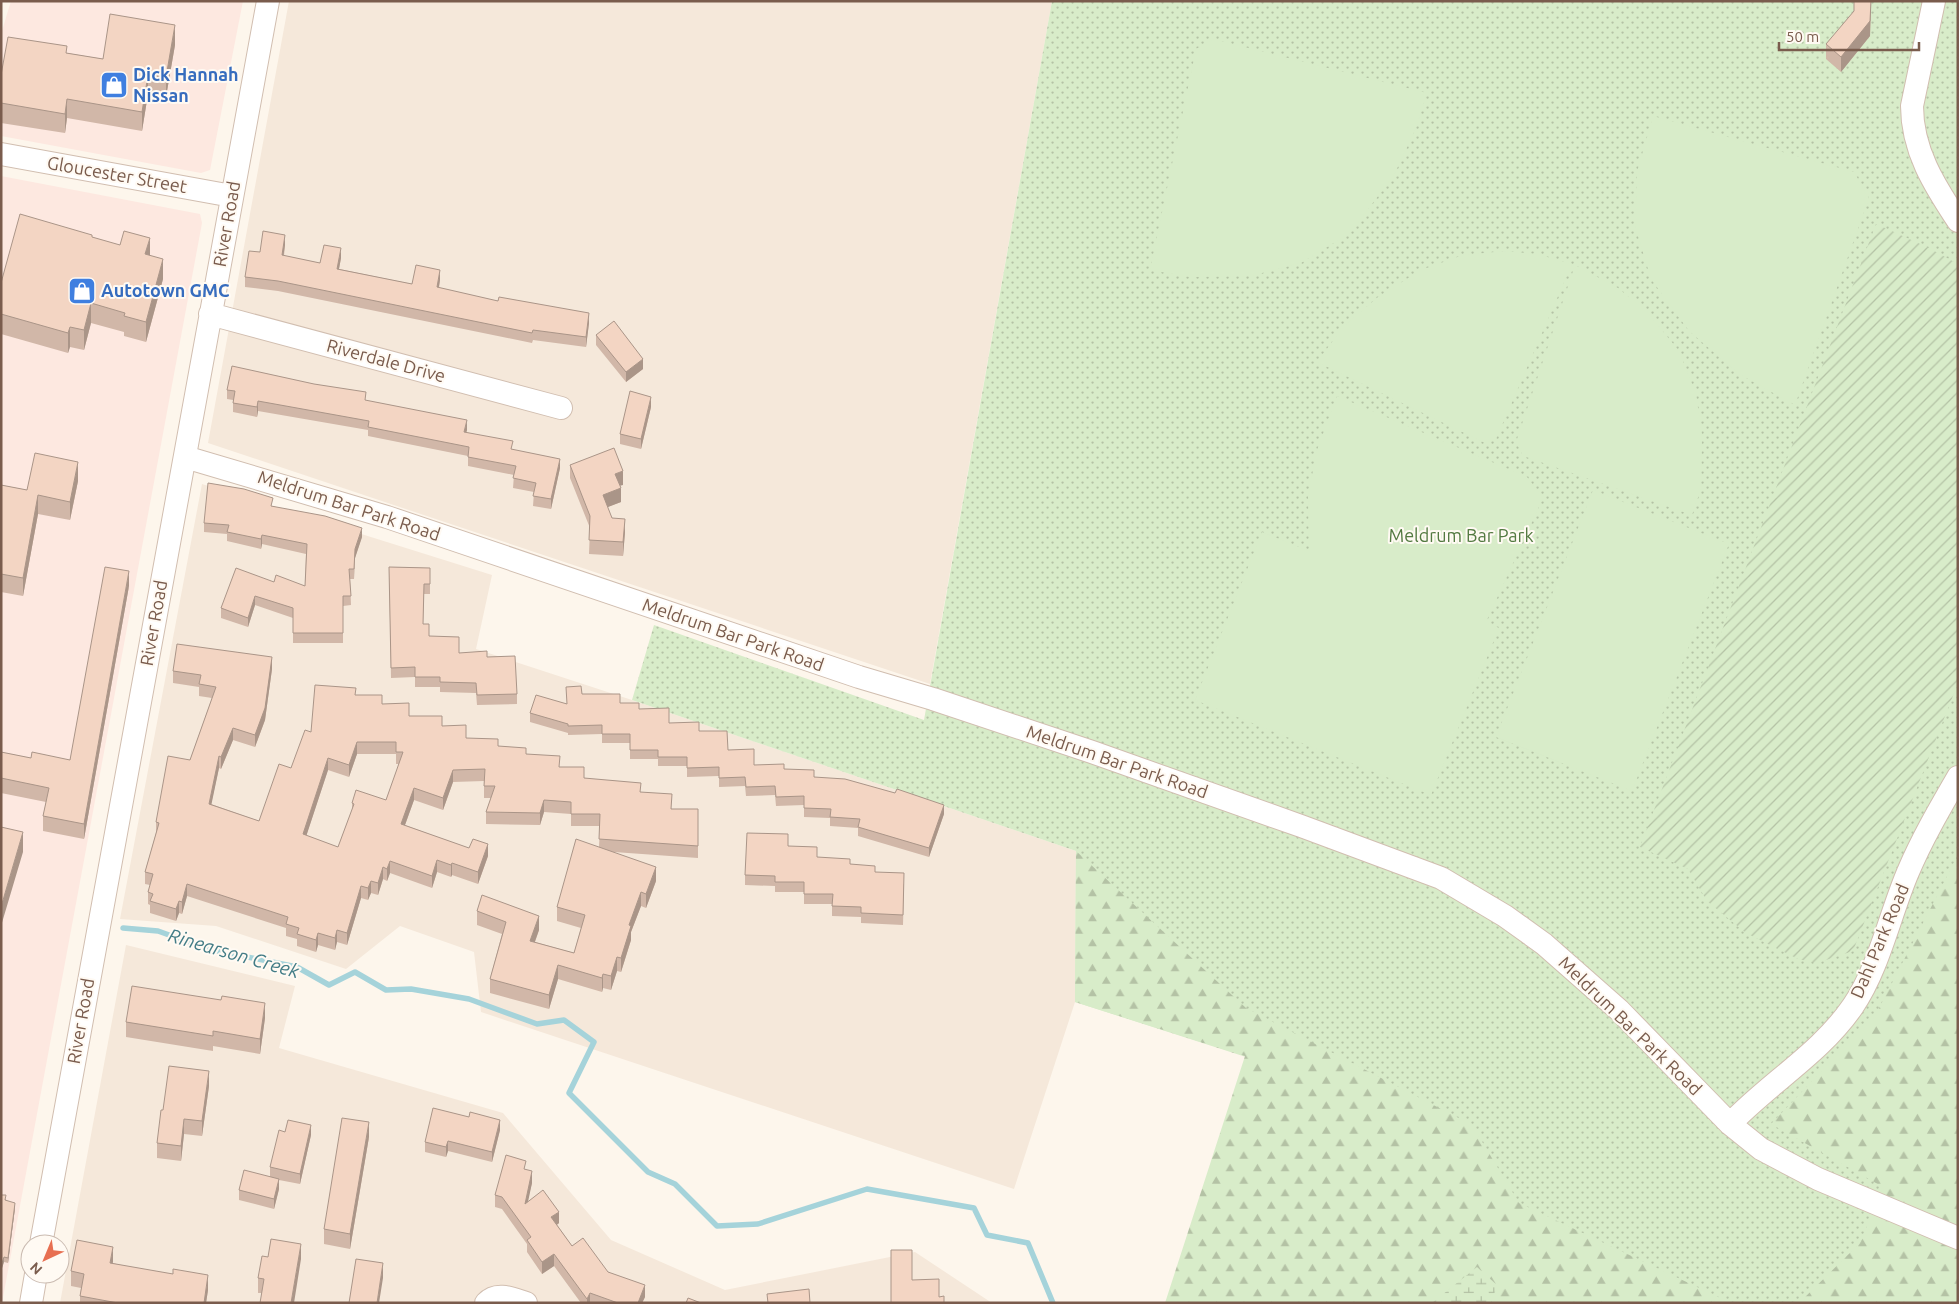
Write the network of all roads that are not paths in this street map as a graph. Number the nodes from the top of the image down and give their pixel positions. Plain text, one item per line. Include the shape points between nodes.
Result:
1 (268, 1) edge
2 (1934, 1) edge
3 (1, 154) edge
4 (232, 196) junction
5 (1958, 221) edge
6 (210, 314) junction
7 (561, 408) dead end
8 (185, 456) junction
9 (1958, 778) edge
10 (1730, 1124) junction
11 (43, 1234) edge
12 (1958, 1238) edge
13 (34, 1284) edge
14 (31, 1303) edge
15 (486, 1303) edge
16 (526, 1303) edge

1 - 4 street, River Road
2 - 5 street via 1912,120 1917,149 1927,171
3 - 4 street, Gloucester Street
4 - 6 street, River Road
6 - 7 street, Riverdale Drive
6 - 8 street, River Road
8 - 10 street, Meldrum Bar Park Road via 388,517 859,678 1092,752 1442,878 1544,944 1619,1010
8 - 11 street, River Road
9 - 10 street, Dahl Park Road via 1908,872 1855,1004 1838,1026
10 - 12 street, Meldrum Bar Park Road via 1785,1164
13 - 14 street
15 - 16 street via 490,1298 502,1296

